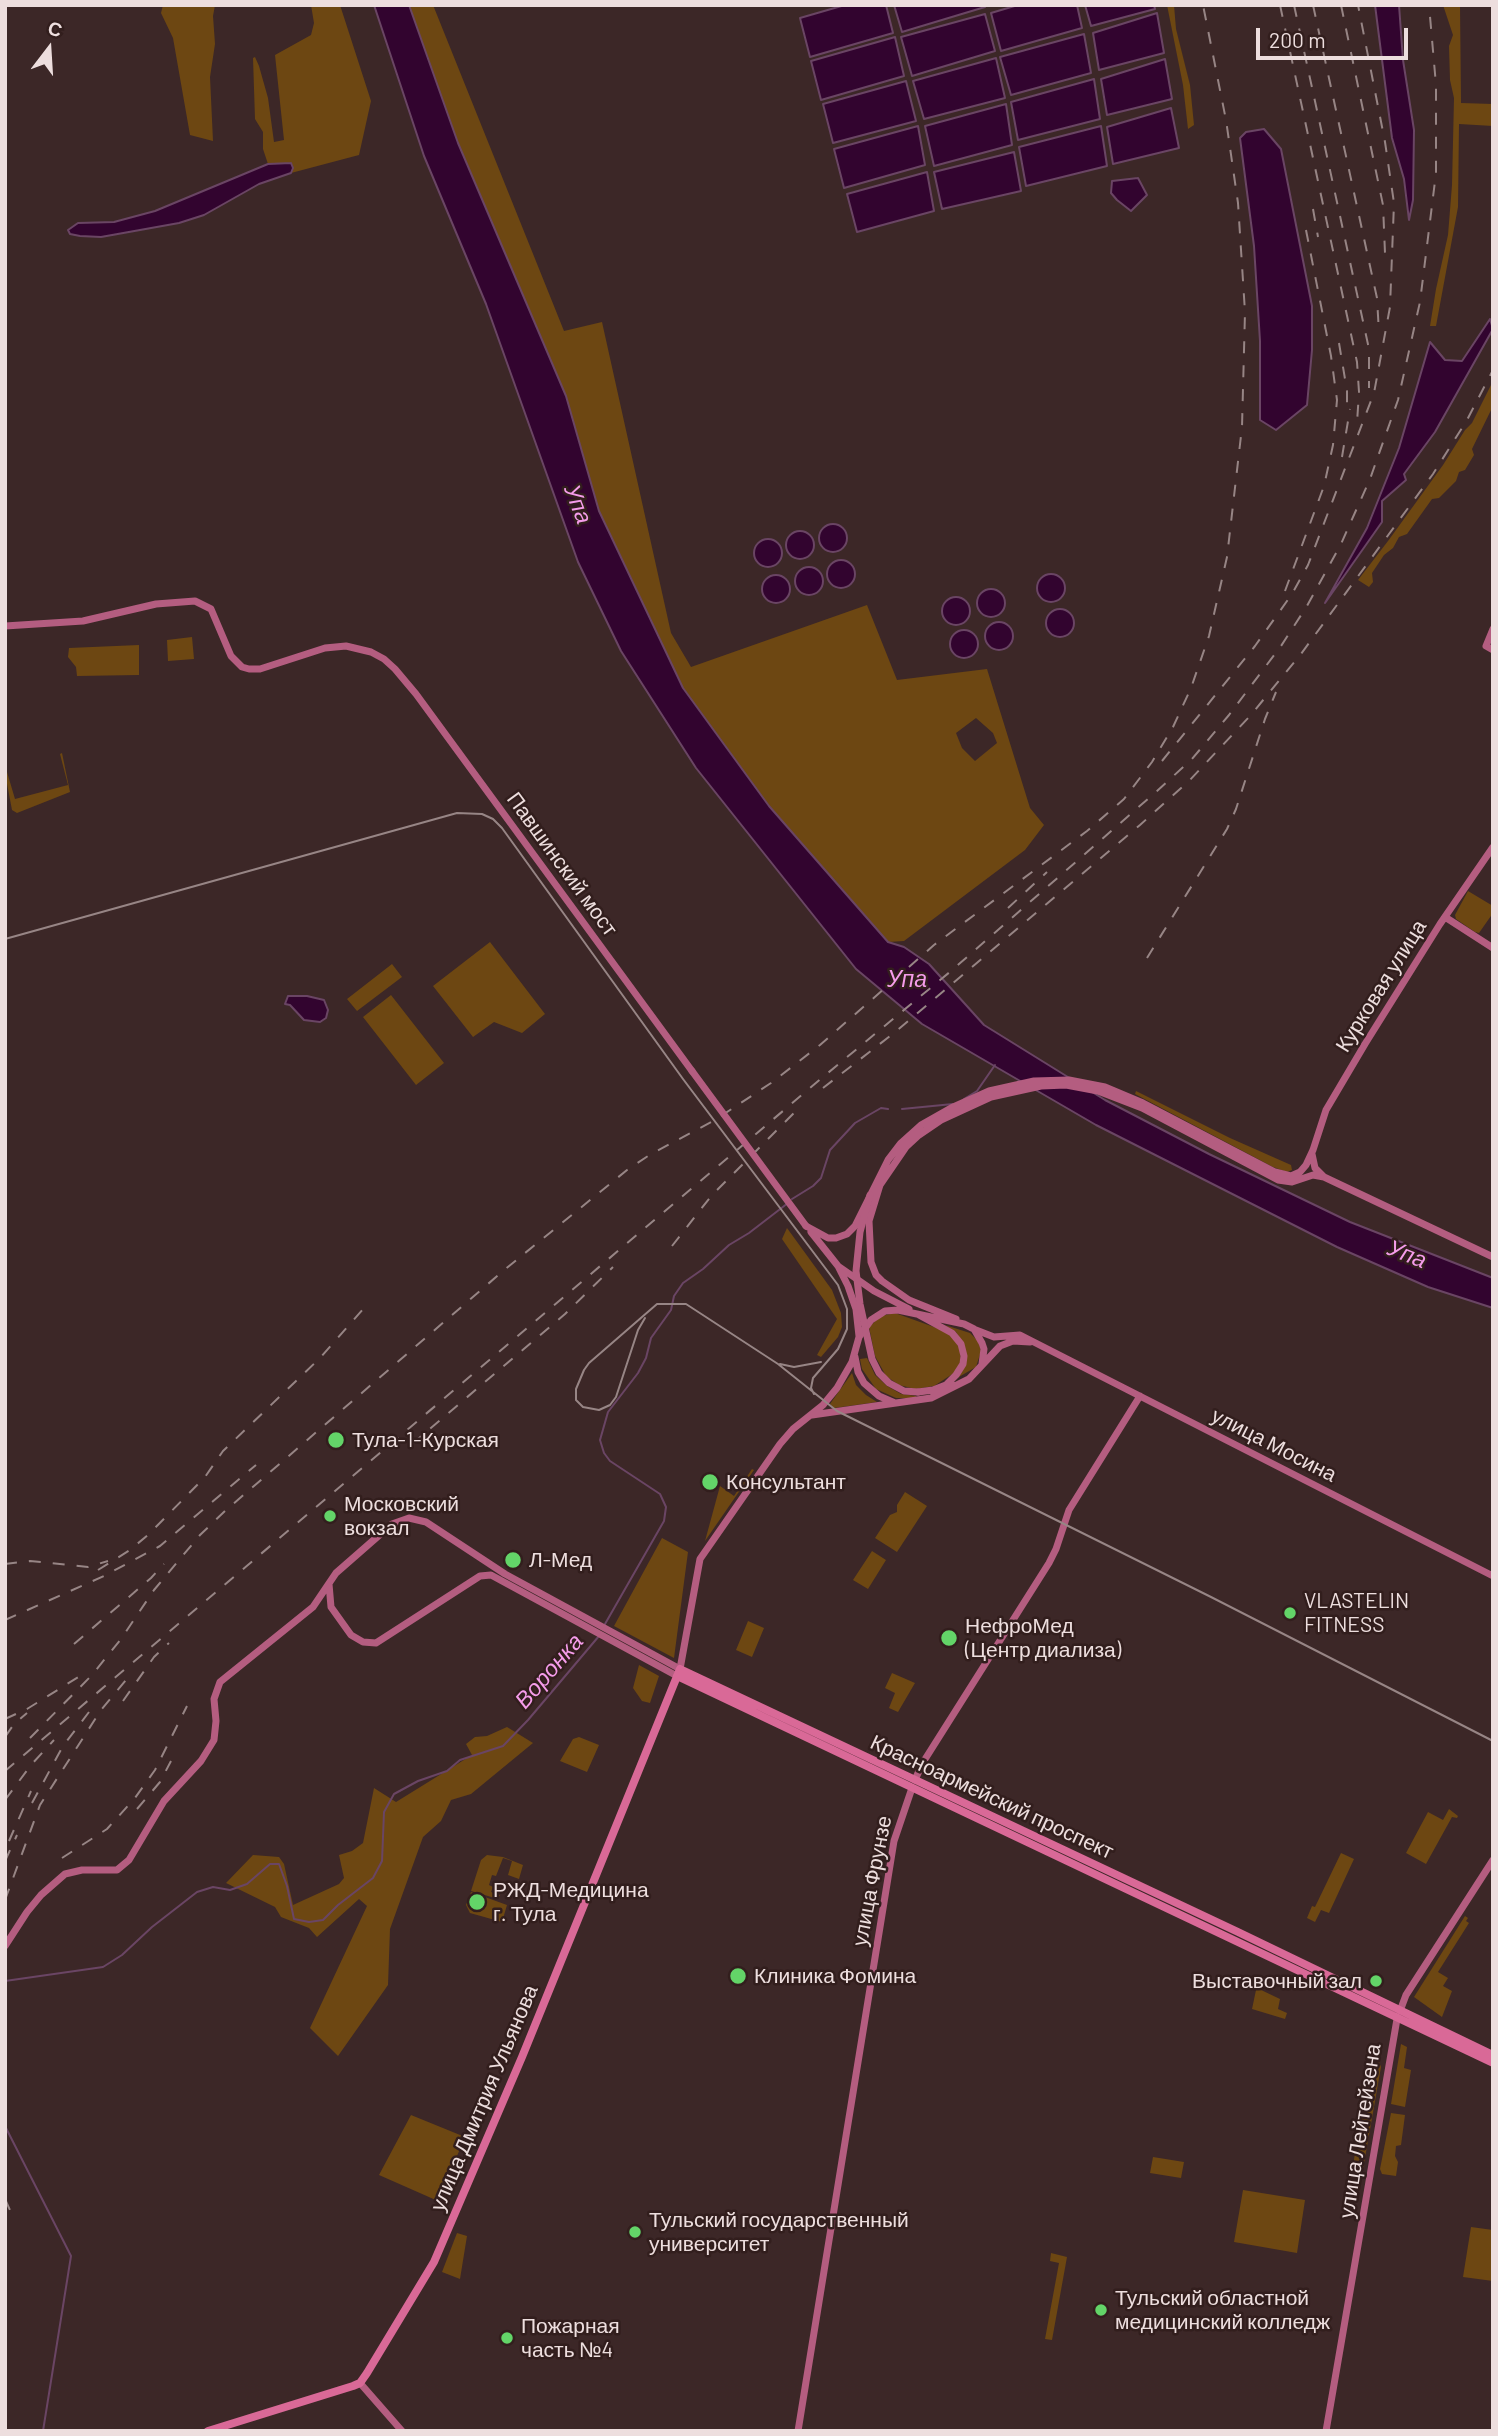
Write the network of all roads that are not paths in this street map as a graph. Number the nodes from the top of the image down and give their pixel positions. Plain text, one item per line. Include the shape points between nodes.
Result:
1 (5, 626) edge
2 (1493, 629) edge
3 (1489, 648) edge
4 (1493, 847) edge
5 (1445, 917) junction
6 (1493, 948) edge
7 (1143, 1106) junction
8 (1312, 1150) junction
9 (1324, 1177) junction
10 (870, 1195) junction
11 (806, 1226) junction
12 (1493, 1257) edge
13 (838, 1266) junction
14 (917, 1313) junction
15 (964, 1324) junction
16 (974, 1329) junction
17 (859, 1336) junction
18 (1040, 1345) junction
19 (855, 1354) junction
20 (982, 1364) junction
21 (972, 1376) junction
22 (947, 1384) junction
23 (1140, 1396) junction
24 (895, 1403) junction
25 (824, 1404) junction
26 (835, 1412) junction
27 (811, 1415) junction
28 (482, 1558) junction
29 (480, 1576) junction
30 (1493, 1576) edge
31 (330, 1584) junction
32 (313, 1606) junction
33 (331, 1607) junction
34 (581, 1619) junction
35 (679, 1672) junction
36 (913, 1784) junction
37 (1493, 1860) edge
38 (5, 1946) edge
39 (1399, 2015) junction
40 (1493, 2055) edge
41 (1493, 2063) edge
42 (360, 2383) junction
43 (208, 2431) edge
44 (402, 2431) edge
45 (797, 2431) edge
46 (1326, 2431) edge

1 - 11 main road, Павшинский мост, bridge via 83,621 156,604 195,601 211,609 231,656 242,667 260,669 346,646 371,652 390,664
2 - 3 main road
4 - 5 main road, Курковая улица
5 - 6 main road
5 - 8 main road, Курковая улица via 1326,1110
7 - 8 main road, Курковая улица via 1282,1174 1291,1176 1304,1168
7 - 9 main road via 1278,1180
7 - 10 main road via 1105,1087 1069,1080 1034,1081 989,1091 911,1133 888,1160
7 - 15 main road via 1089,1089 1041,1086 991,1097 948,1116 900,1153 880,1185 869,1222 871,1262 887,1287
8 - 9 main road via 1314,1165
9 - 12 main road
10 - 11 main road, bridge via 849,1232 836,1238 821,1236
10 - 22 main road, bridge via 856,1271 872,1359 879,1373 904,1391 933,1390
11 - 13 main road, Павшинский мост
13 - 14 main road
13 - 17 main road via 854,1301
14 - 15 main road
14 - 17 main road via 885,1311
14 - 22 main road via 952,1333 961,1344 962,1364
15 - 16 main road
16 - 18 main road via 988,1336 1020,1335
16 - 20 main road via 984,1349
17 - 19 main road
18 - 20 main road via 1008,1342
18 - 23 main road, улица Мосина
19 - 24 main road via 864,1383
19 - 25 main road via 845,1377
20 - 21 main road
21 - 22 main road
21 - 24 main road via 931,1398
23 - 30 main road, улица Мосина
23 - 36 main road, улица Фрунзе via 1069,1510 1049,1563
24 - 26 main road
25 - 26 main road
25 - 27 main road
26 - 27 main road
27 - 35 main road via 780,1444 700,1559
28 - 29 main road
28 - 31 main road, Красноармейский проспект via 426,1522 401,1519 376,1536
28 - 34 main road, Красноармейский проспект
29 - 33 main road via 376,1643 351,1635
29 - 34 main road, Красноармейский проспект via 491,1575
31 - 32 main road, Красноармейский проспект
31 - 33 main road
32 - 33 main road
32 - 38 main road, Красноармейский проспект via 220,1682 214,1699 214,1740 164,1801 129,1860 117,1870 65,1874 41,1895
34 - 35 main road, Красноармейский проспект
35 - 36 main road, Красноармейский проспект
35 - 42 main road, улица Дмитрия Ульянова via 434,2262
36 - 39 main road, Красноармейский проспект
36 - 45 main road, улица Фрунзе via 894,1840
37 - 39 main road, улица Лейтейзена via 1406,1995
39 - 40 main road, Красноармейский проспект
39 - 41 main road, Красноармейский проспект
39 - 46 main road, улица Лейтейзена
42 - 43 main road
42 - 44 main road

